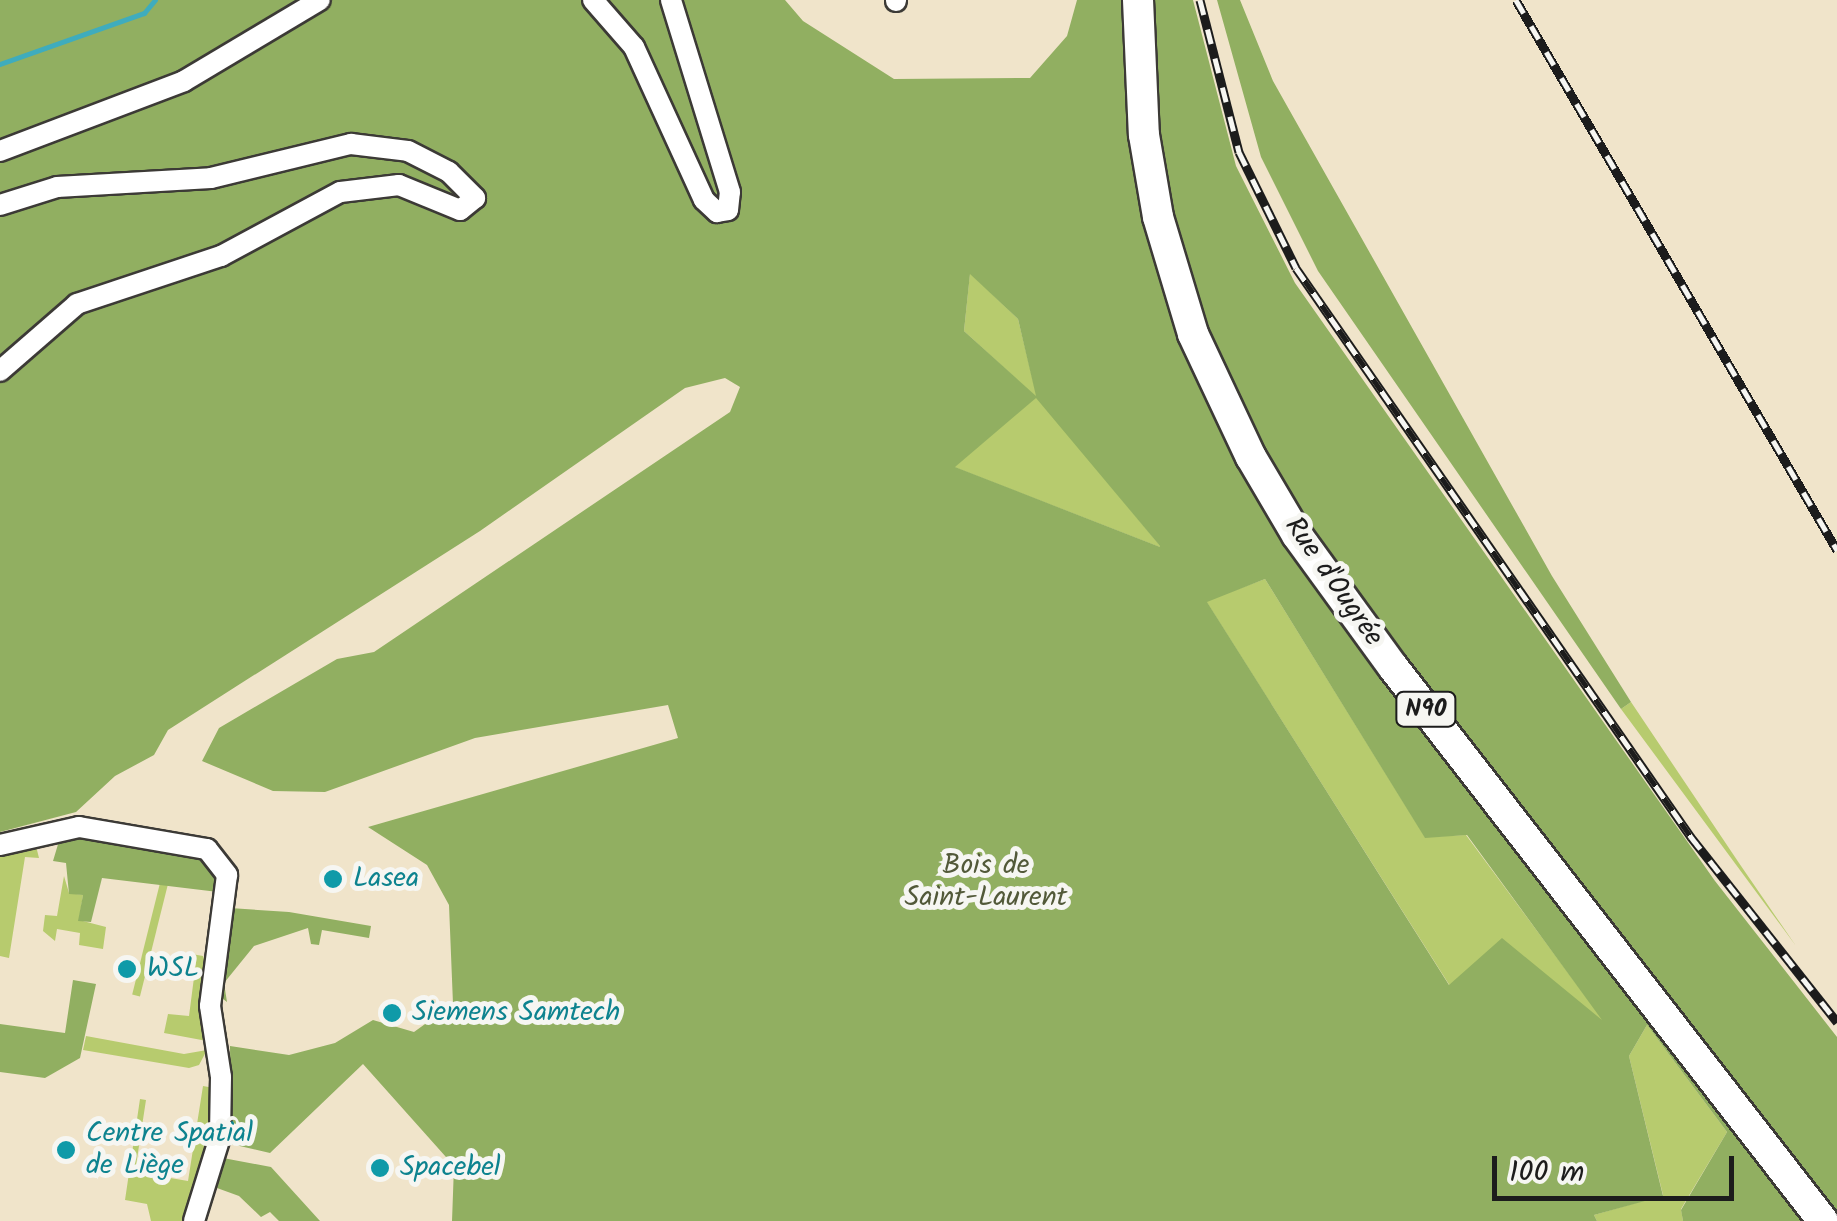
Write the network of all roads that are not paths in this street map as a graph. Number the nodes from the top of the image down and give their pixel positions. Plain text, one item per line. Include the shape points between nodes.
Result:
1 (320, 0) edge
2 (592, 0) edge
3 (671, 0) edge
4 (1138, 0) edge
5 (0, 151) edge
6 (0, 205) edge
7 (0, 370) edge
8 (0, 844) edge
9 (194, 1221) edge
10 (1824, 1221) edge

1 - 5 street via 184,80
2 - 3 street via 634,46 704,200 717,212 728,210 730,192
4 - 10 main road, Rue d'Ougrée / N90 via 1144,135 1168,256 1207,369 1258,470 1393,666
6 - 7 street via 56,186 211,178 351,144 418,156 475,198 460,210 399,185 340,192 222,256 77,304
8 - 9 street via 79,827 207,850 227,875 210,1006 221,1076 220,1136

